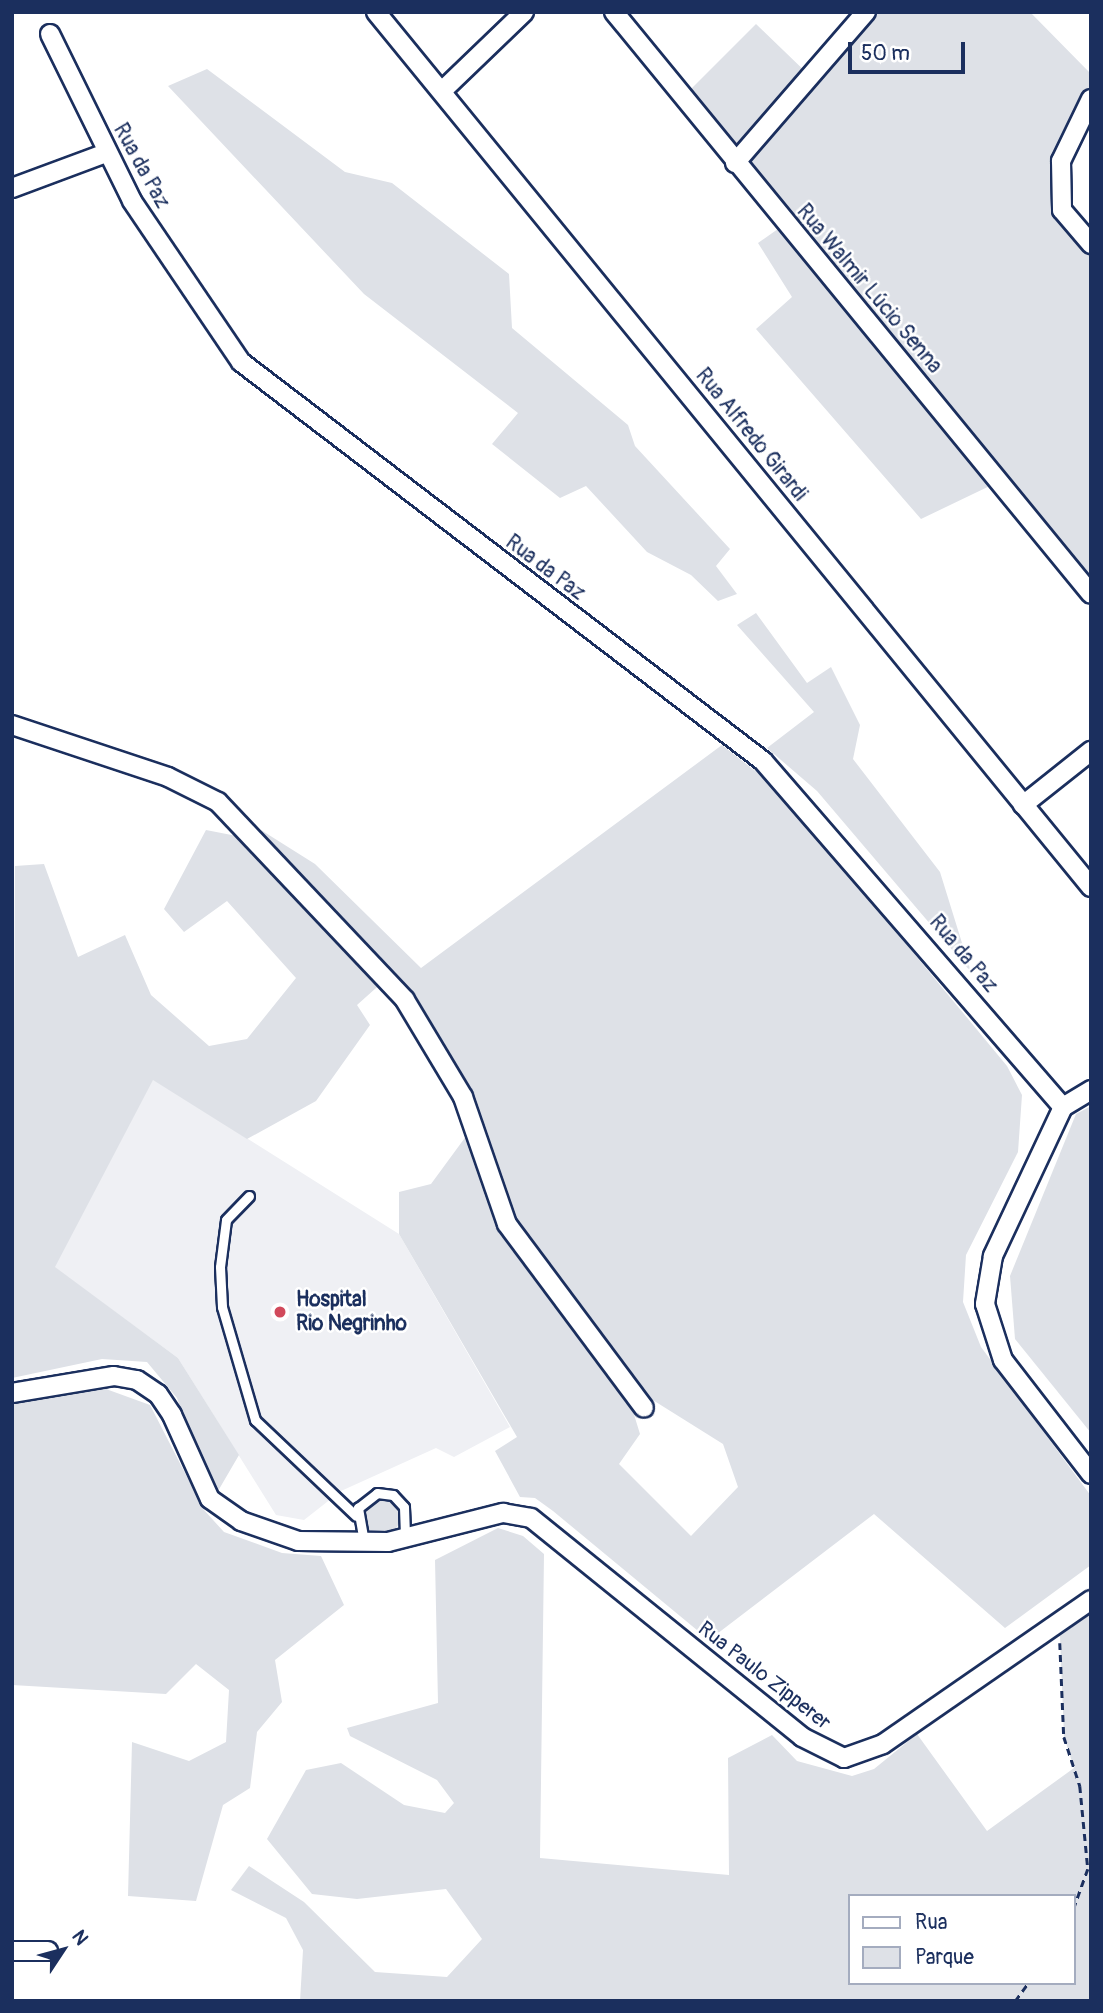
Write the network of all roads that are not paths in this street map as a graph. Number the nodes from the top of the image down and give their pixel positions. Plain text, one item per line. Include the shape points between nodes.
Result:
1 (376, 12) edge
2 (524, 12) edge
3 (614, 12) edge
4 (866, 12) edge
5 (50, 34) dead end
6 (442, 92) junction
7 (1091, 99) edge
8 (106, 153) junction
9 (735, 163) junction
10 (12, 188) edge
11 (1091, 244) edge
12 (1091, 594) edge
13 (12, 725) edge
14 (1091, 751) edge
15 (1023, 805) junction
16 (1091, 887) edge
17 (1091, 1090) edge
18 (1063, 1107) junction
19 (249, 1196) dead end
20 (12, 1393) edge
21 (644, 1408) dead end
22 (1091, 1475) edge
23 (356, 1516) junction
24 (405, 1539) junction
25 (364, 1542) junction
26 (1091, 1600) edge
27 (12, 1951) edge
28 (48, 1951) dead end

1 - 6 street, Rua Alfredo Girardi
2 - 6 street
3 - 9 street, Rua Walmir Lúcio Senna via 687,93
4 - 9 street
5 - 8 street, Rua da Paz
6 - 15 street, Rua Alfredo Girardi
7 - 11 street via 1061,160 1062,209
8 - 10 street
8 - 18 street, Rua da Paz via 180,280 241,362 763,761
9 - 12 street, Rua Walmir Lúcio Senna
13 - 21 street via 168,776 218,802 405,1000 463,1097 507,1224
14 - 15 street
15 - 16 street, Rua Alfredo Girardi
17 - 18 street
18 - 22 street via 993,1256 985,1304 1003,1360
19 - 23 lane via 226,1220 220,1267 222,1307 255,1420
20 - 25 street via 114,1376 137,1380 158,1394 202,1488 223,1511 298,1541
23 - 24 lane via 369,1496 393,1496 404,1507
23 - 25 lane
24 - 25 street
24 - 26 street, Rua Paulo Zipperer via 503,1513 531,1518 802,1737 844,1758 883,1744
27 - 28 street

